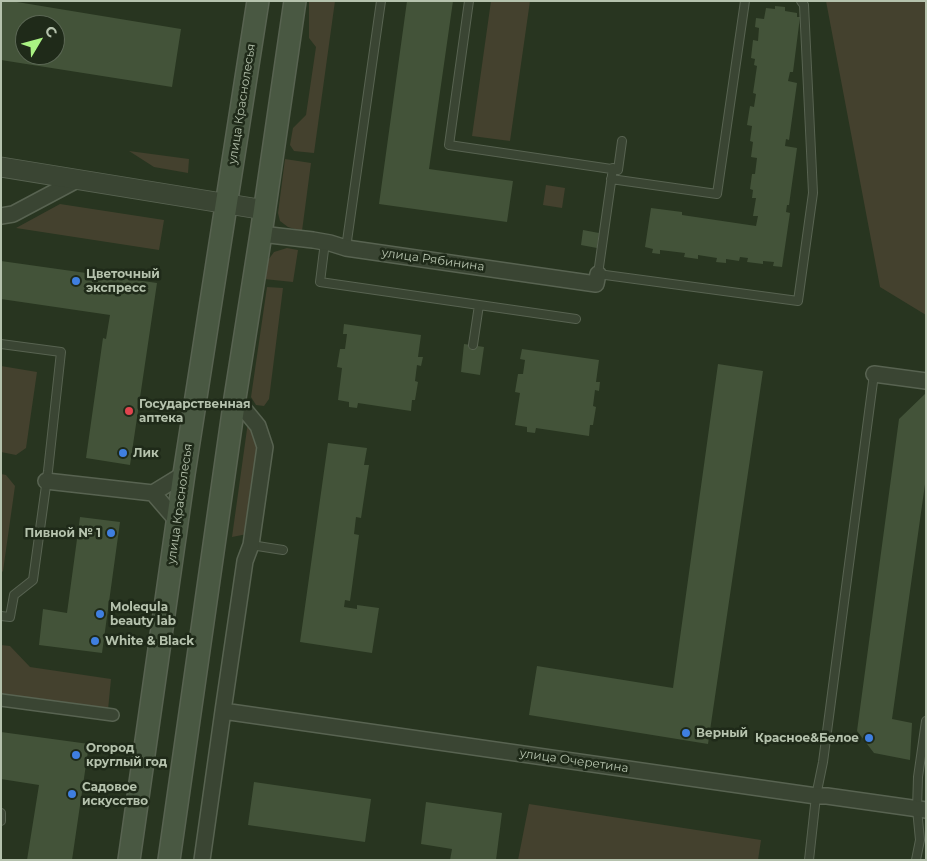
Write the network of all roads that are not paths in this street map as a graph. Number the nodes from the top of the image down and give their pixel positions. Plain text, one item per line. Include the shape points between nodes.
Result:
1 (258, 1) edge
2 (295, 1) edge
3 (381, 1) edge
4 (469, 1) edge
5 (745, 1) edge
6 (802, 1) edge
7 (622, 141) dead end
8 (1, 167) edge
9 (613, 168) junction
10 (611, 179) junction
11 (77, 180) junction
12 (227, 204) junction
13 (265, 210) junction
14 (1, 216) edge
15 (261, 234) junction
16 (325, 242) junction
17 (346, 248) junction
18 (598, 274) junction
19 (479, 305) junction
20 (576, 319) dead end
21 (1, 344) edge
22 (473, 345) dead end
23 (874, 374) joint
24 (926, 381) edge
25 (235, 398) junction
26 (184, 474) junction
27 (46, 481) junction
28 (153, 493) junction
29 (178, 522) junction
30 (251, 545) junction
31 (283, 550) dead end
32 (1, 616) edge
33 (1, 700) edge
34 (223, 711) junction
35 (112, 715) dead end
36 (926, 721) edge
37 (816, 796) junction
38 (921, 809) edge
39 (1, 814) edge
40 (1, 821) edge
41 (129, 860) edge
42 (169, 860) edge
43 (202, 860) edge
44 (809, 860) edge
45 (916, 860) edge

1 - 12 main road, улица Краснолесья
2 - 13 main road
3 - 17 lane
4 - 9 lane via 449,145
5 - 10 lane via 718,194
6 - 18 lane via 813,193 798,302
7 - 9 lane via 618,170
8 - 11 street
9 - 10 lane
10 - 18 lane
11 - 12 street
11 - 14 street via 13,214
12 - 13 street
12 - 26 main road, улица Краснолесья
13 - 15 main road
15 - 16 street, улица Рябинина
15 - 25 main road
16 - 17 street, улица Рябинина
16 - 19 lane via 320,282
17 - 18 street, улица Рябинина via 596,284
19 - 20 lane
19 - 22 lane
21 - 27 lane via 61,352
23 - 24 street
23 - 37 lane
25 - 30 street via 258,426 265,447
25 - 42 main road
26 - 28 street
26 - 29 main road, улица Краснолесья
27 - 28 street
27 - 32 lane via 33,580 14,595 10,617
28 - 29 street
29 - 41 main road, улица Краснолесья
30 - 31 lane
30 - 34 street
33 - 35 street
34 - 37 street, улица Очеретина
34 - 43 street
36 - 38 lane via 918,777
37 - 38 street, улица Очеретина
37 - 44 lane
38 - 45 lane
39 - 40 lane

